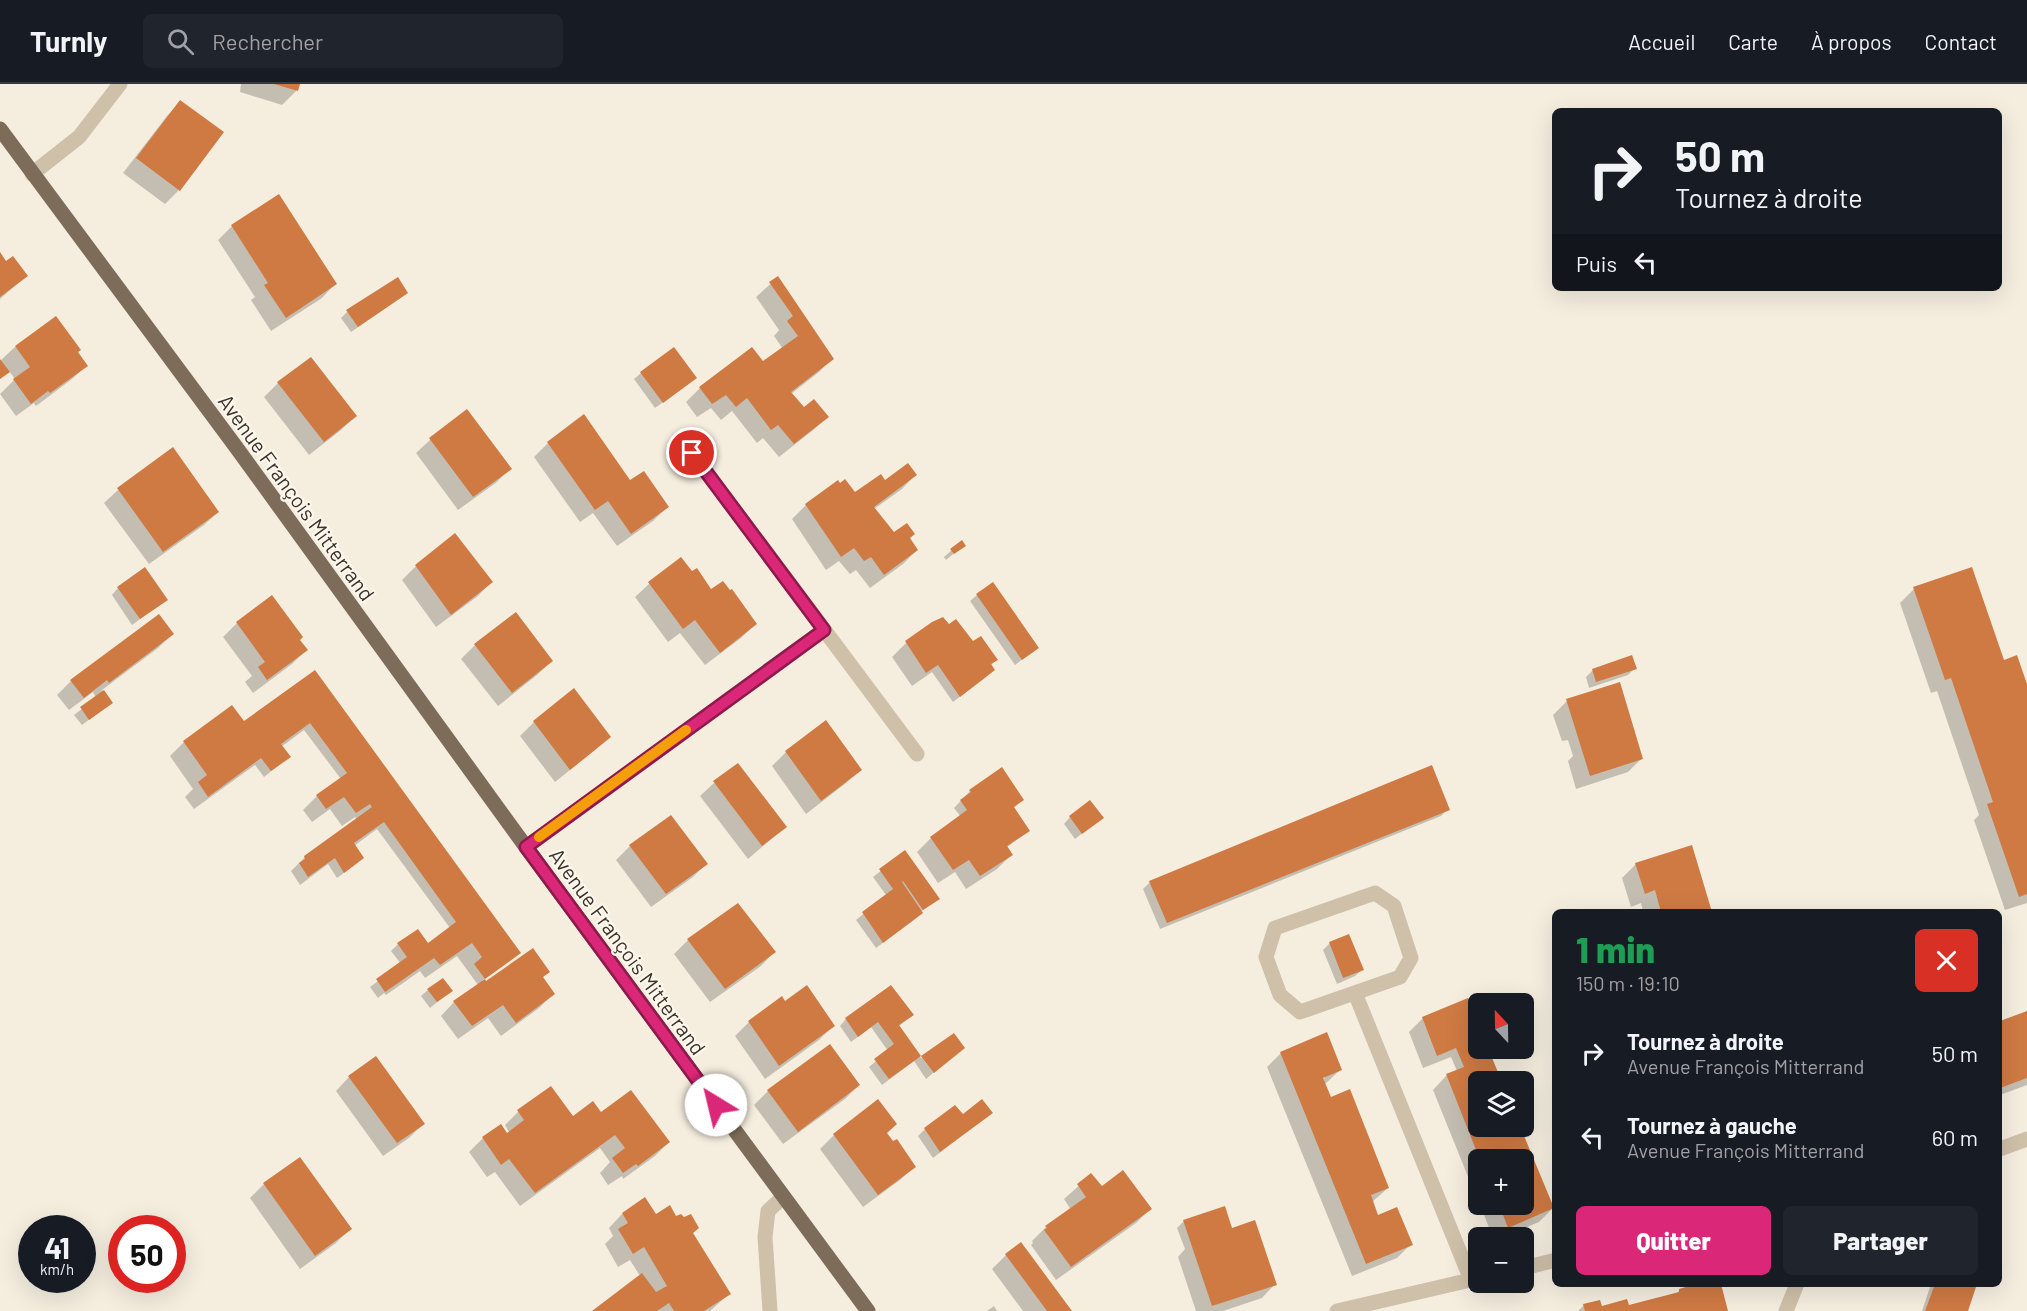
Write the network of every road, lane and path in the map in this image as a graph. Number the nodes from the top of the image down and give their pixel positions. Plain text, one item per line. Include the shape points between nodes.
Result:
1 (120, 84) edge
2 (0, 129) edge
3 (32, 174) junction
4 (692, 453) dead end
5 (824, 630) junction
6 (917, 754) dead end
7 (526, 847) junction
8 (1355, 993) junction
9 (2027, 1139) edge
10 (2002, 1148) edge
11 (783, 1197) junction
12 (1552, 1261) edge
13 (1468, 1262) edge
14 (1534, 1266) edge
15 (1468, 1281) edge
16 (1796, 1287) edge
17 (770, 1311) edge
18 (868, 1311) edge
19 (1337, 1311) edge
20 (1786, 1311) edge

1 - 3 street via 79,137
2 - 3 main road, Avenue François Mitterrand
3 - 7 main road, Avenue François Mitterrand
4 - 5 street
5 - 6 street
5 - 7 street, Avenue François Mitterrand
7 - 11 main road, Avenue François Mitterrand
8 - 8 street via 1400,977 1411,958 1394,906 1375,893 1275,928 1266,957 1280,995 1300,1012
8 - 13 street
9 - 10 street
11 - 17 street via 768,1211 765,1237
11 - 18 main road, Avenue François Mitterrand
12 - 14 street
15 - 19 street
16 - 20 street

